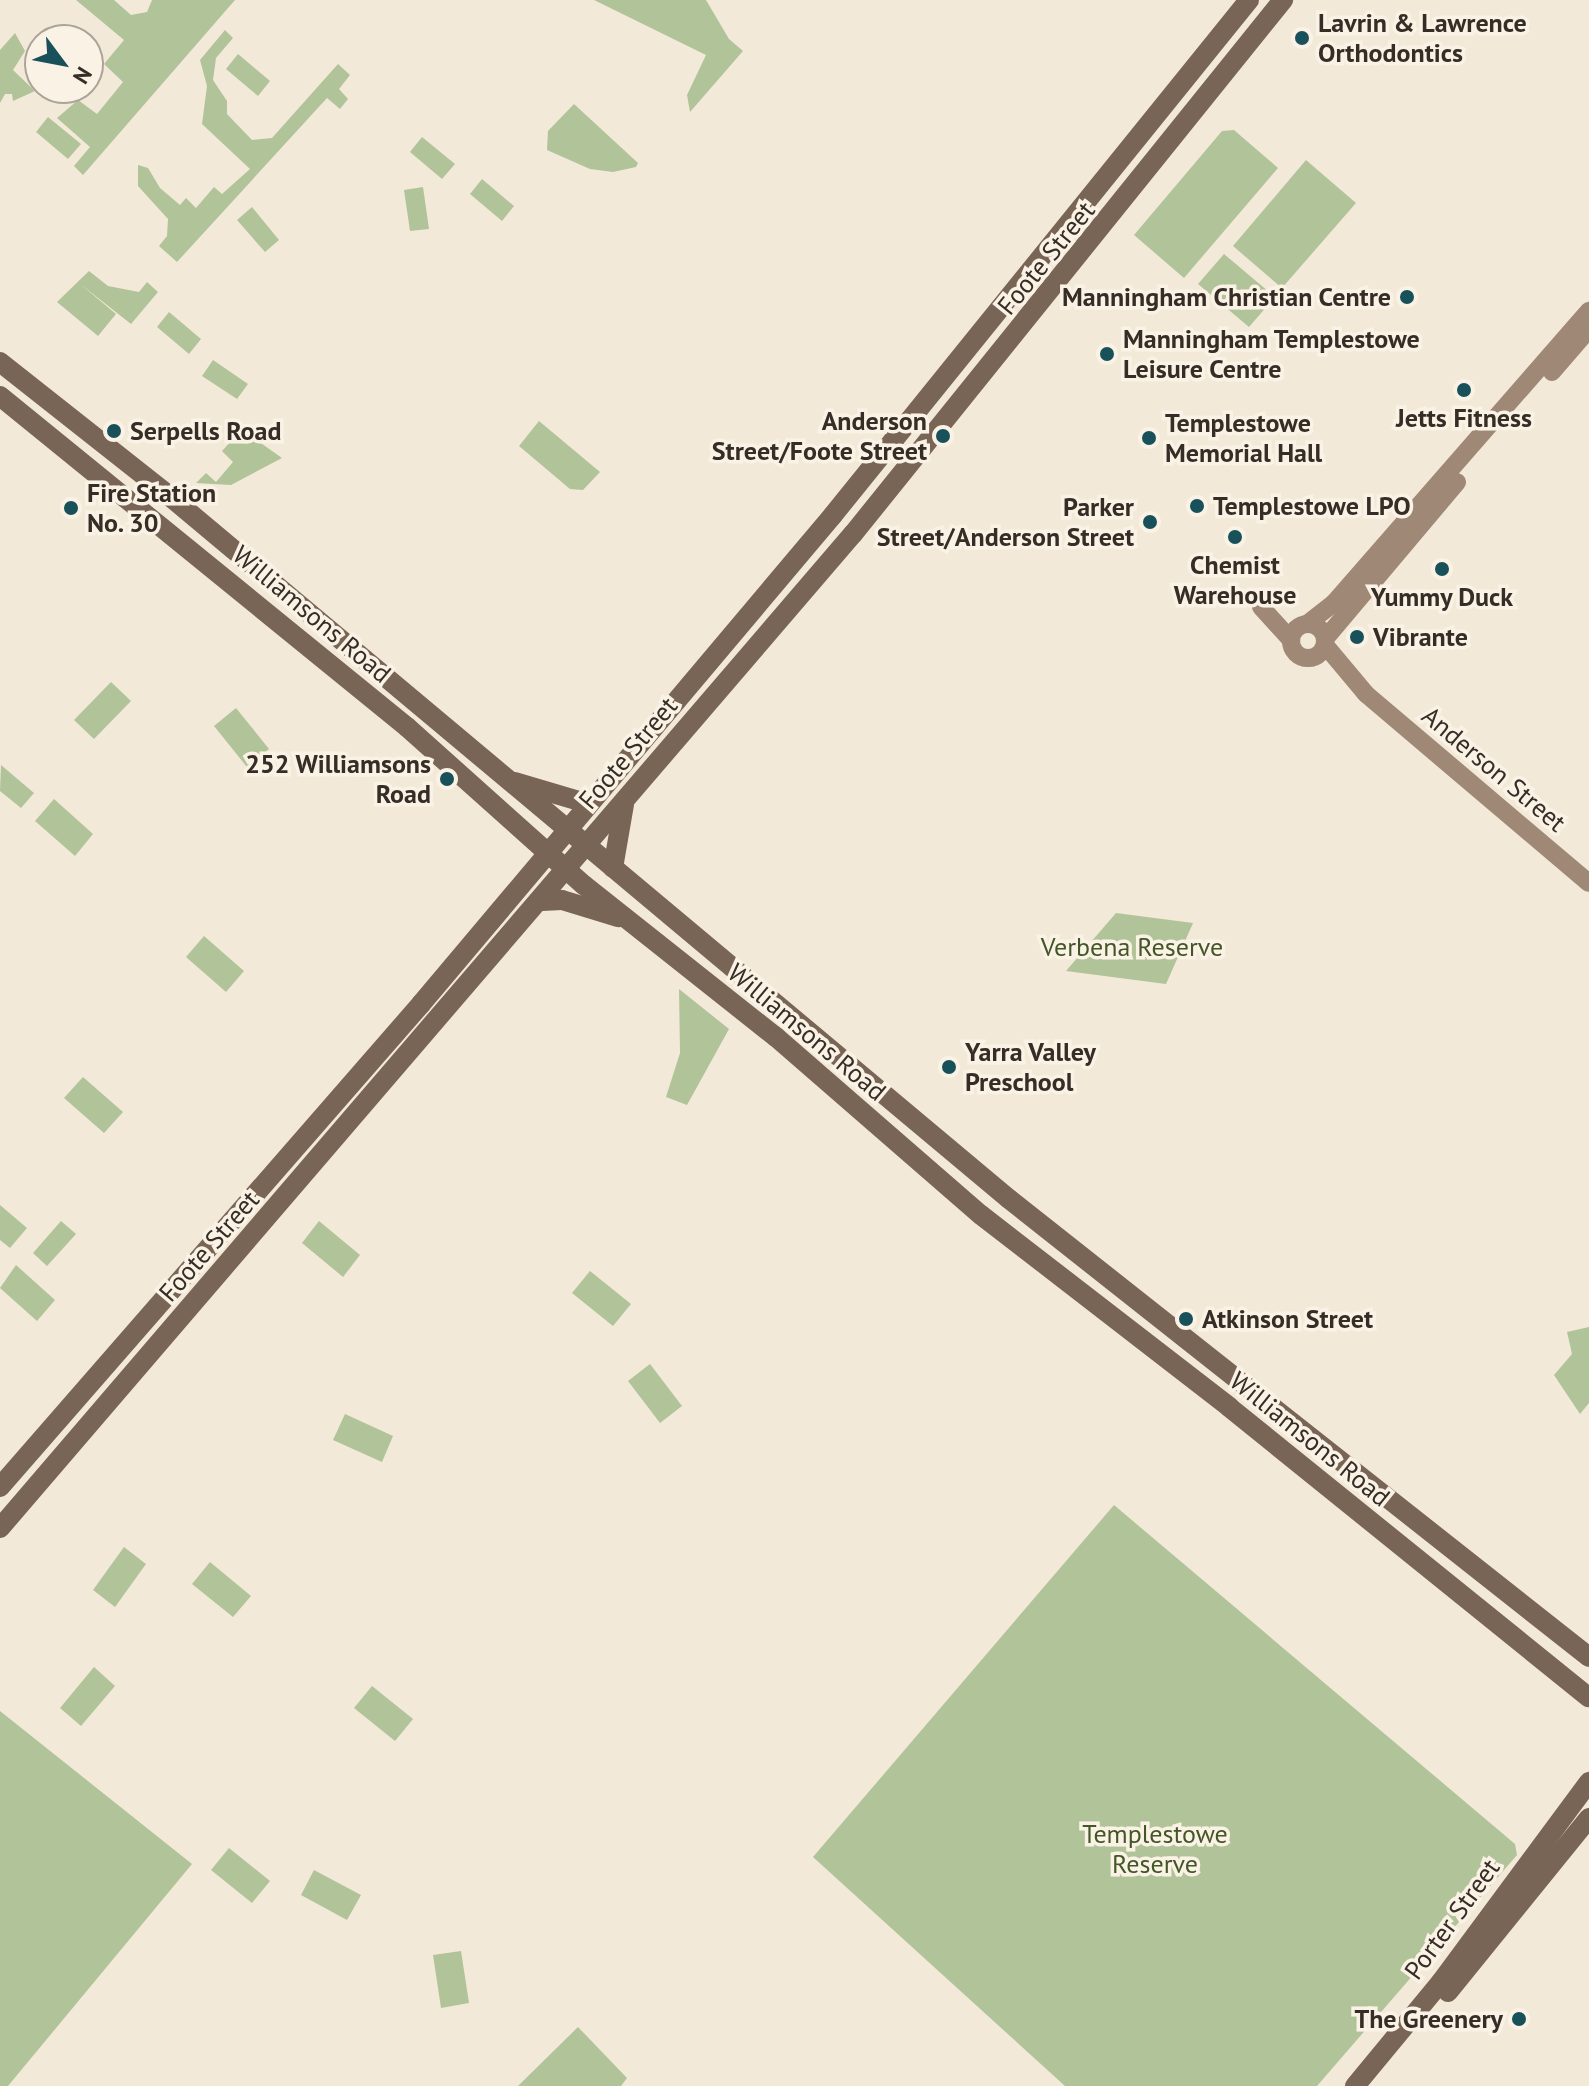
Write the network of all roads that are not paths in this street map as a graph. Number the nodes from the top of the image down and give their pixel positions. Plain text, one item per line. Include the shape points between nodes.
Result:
1 (1249, 0) edge
2 (1283, 0) edge
3 (1213, 43) junction
4 (1234, 60) junction
5 (1012, 296) junction
6 (1589, 311) edge
7 (1035, 314) junction
8 (1589, 329) edge
9 (1570, 342) junction
10 (966, 356) junction
11 (0, 362) edge
12 (990, 368) junction
13 (0, 396) edge
14 (54, 405) junction
15 (38, 426) junction
16 (833, 515) junction
17 (853, 534) junction
18 (1375, 566) junction
19 (1300, 630) junction
20 (1325, 642) junction
21 (1309, 658) junction
22 (1366, 694) junction
23 (507, 780) junction
24 (631, 790) junction
25 (586, 803) junction
26 (565, 827) junction
27 (585, 846) junction
28 (547, 852) junction
29 (613, 868) junction
30 (566, 869) junction
31 (1589, 883) edge
32 (542, 901) junction
33 (629, 921) junction
34 (421, 1004) junction
35 (439, 1020) junction
36 (60, 1418) junction
37 (80, 1435) junction
38 (0, 1487) edge
39 (0, 1528) edge
40 (1589, 1657) edge
41 (1589, 1697) edge
42 (1589, 1765) edge
43 (1589, 1782) edge
44 (1562, 1814) junction
45 (1589, 1818) edge
46 (1355, 2086) edge
47 (1371, 2086) edge

1 - 3 main road, Foote Street
2 - 4 main road, Foote Street
3 - 4 main road
3 - 5 main road, Foote Street
4 - 7 main road, Foote Street
5 - 7 main road
5 - 10 main road, Foote Street
6 - 9 main road
7 - 12 main road, Foote Street
8 - 9 main road
9 - 18 main road
10 - 12 main road
10 - 16 main road, Foote Street
11 - 14 main road, Williamsons Road
12 - 17 main road, Foote Street
13 - 15 main road, Williamsons Road
14 - 15 main road
14 - 23 main road, Williamsons Road
15 - 28 main road, Williamsons Road via 407,727
16 - 17 main road
16 - 25 main road, Foote Street
17 - 24 main road, Foote Street
18 - 19 main road
18 - 20 main road
19 - 20 main road, Anderson Street via 1321,630
19 - 21 main road, Anderson Street via 1298,655
20 - 21 main road
20 - 22 main road, Anderson Street
21 - 22 main road, Anderson Street
22 - 31 main road, Anderson Street
23 - 25 main road
23 - 26 main road, Williamsons Road
24 - 27 main road, Foote Street
24 - 29 main road via 619,818
25 - 26 main road, Foote Street
26 - 27 main road, Williamsons Road
26 - 28 main road, Foote Street
27 - 29 main road, Williamsons Road
27 - 30 main road, Foote Street
28 - 30 main road, Williamsons Road
28 - 34 main road, Foote Street
29 - 40 main road, Williamsons Road via 1009,1199
30 - 32 main road, Foote Street
30 - 33 main road, Williamsons Road
32 - 33 main road via 562,900
32 - 35 main road, Foote Street
33 - 41 main road, Williamsons Road via 776,1037 981,1215
34 - 35 main road
34 - 36 main road, Foote Street
35 - 37 main road, Foote Street
36 - 37 main road
36 - 38 main road, Foote Street
37 - 39 main road, Foote Street
42 - 44 main road
43 - 44 main road, Porter Street
44 - 46 main road, Porter Street via 1441,1982
45 - 47 main road, Porter Street

